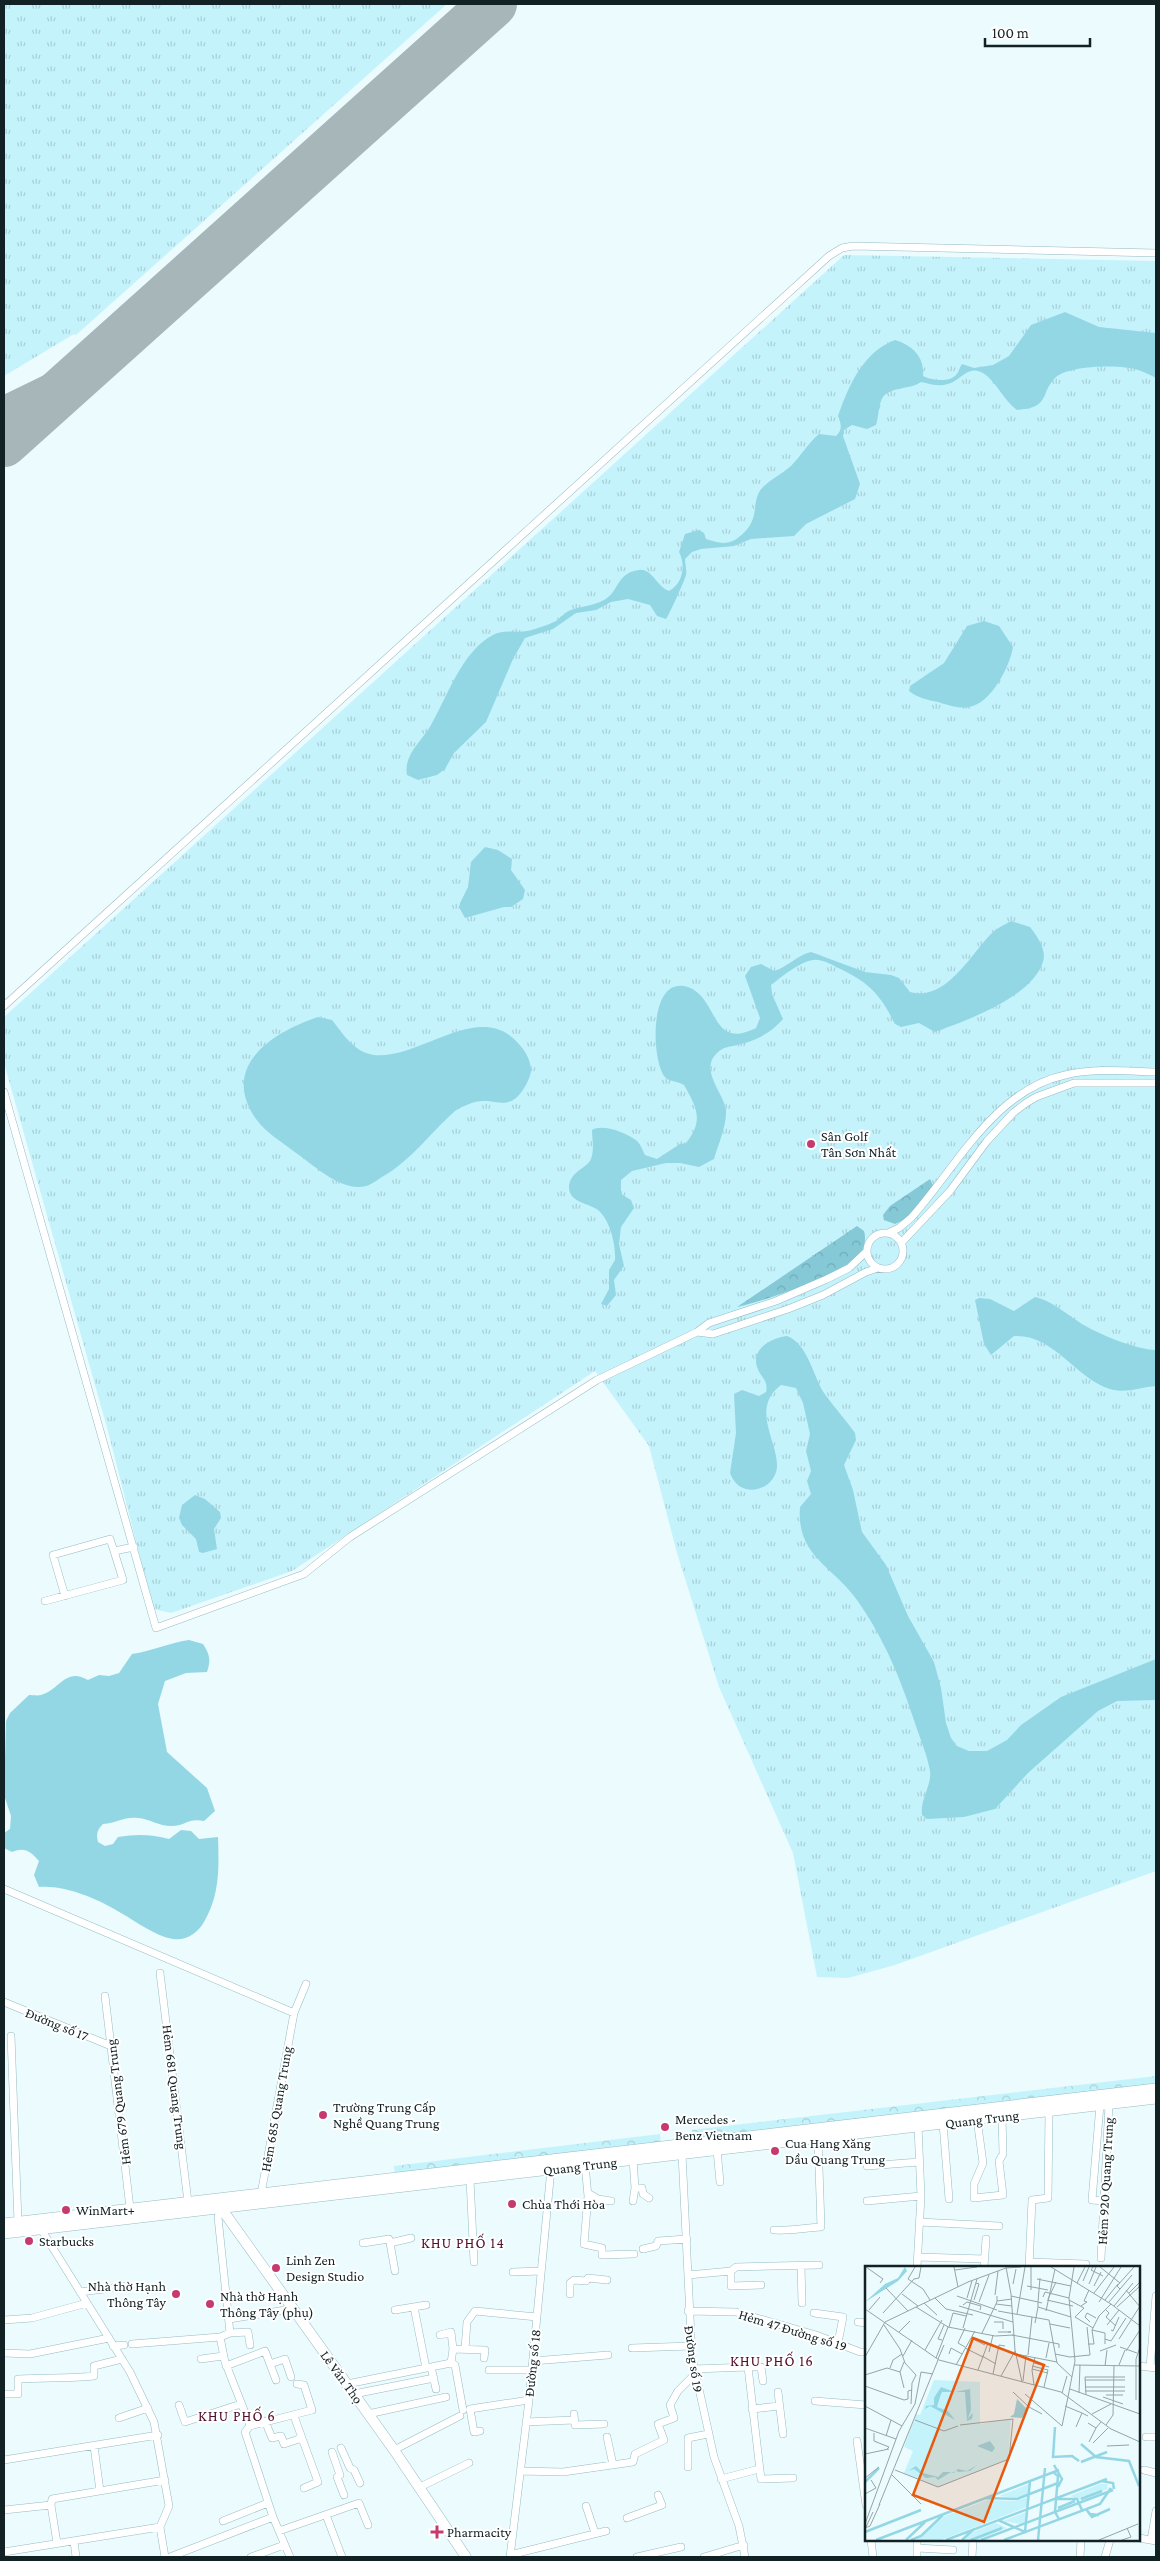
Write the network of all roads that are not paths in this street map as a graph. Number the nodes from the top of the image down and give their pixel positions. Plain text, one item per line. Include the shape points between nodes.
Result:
1 (1156, 253) edge
2 (4, 1006) edge
3 (1122, 1071) junction
4 (1156, 1072) edge
5 (1052, 1078) junction
6 (1121, 1082) junction
7 (1156, 1083) edge
8 (1056, 1090) junction
9 (4, 1092) edge
10 (960, 1157) junction
11 (970, 1164) junction
12 (888, 1233) junction
13 (902, 1242) junction
14 (867, 1251) junction
15 (878, 1268) junction
16 (770, 1303) junction
17 (774, 1314) junction
18 (696, 1332) junction
19 (134, 1547) junction
20 (114, 1551) junction
21 (65, 1596) junction
22 (44, 1601) dead end
23 (4, 1889) edge
24 (160, 1972) dead end
25 (306, 1984) dead end
26 (105, 1996) dead end
27 (4, 2002) edge
28 (294, 2013) junction
29 (11, 2036) dead end
30 (111, 2046) junction
31 (1156, 2089) edge
32 (1156, 2098) edge
33 (1104, 2104) junction
34 (1049, 2111) junction
35 (1002, 2116) junction
36 (978, 2119) junction
37 (943, 2123) junction
38 (918, 2126) junction
39 (818, 2138) junction
40 (682, 2149) junction
41 (717, 2150) junction
42 (632, 2160) junction
43 (919, 2162) junction
44 (551, 2164) junction
45 (585, 2165) junction
46 (867, 2166) dead end
47 (470, 2178) junction
48 (720, 2182) dead end
49 (387, 2184) junction
50 (635, 2188) junction
51 (261, 2194) junction
52 (588, 2194) junction
53 (921, 2196) junction
54 (649, 2198) dead end
55 (949, 2199) dead end
56 (611, 2201) dead end
57 (633, 2201) dead end
58 (867, 2201) dead end
59 (1104, 2201) junction
60 (188, 2202) junction
61 (218, 2204) junction
62 (130, 2208) junction
63 (18, 2222) junction
64 (920, 2222) junction
65 (4, 2224) edge
66 (998, 2226) dead end
67 (41, 2229) junction
68 (774, 2230) dead end
69 (4, 2233) edge
70 (411, 2238) dead end
71 (687, 2238) junction
72 (986, 2239) dead end
73 (363, 2243) dead end
74 (390, 2243) junction
75 (643, 2249) dead end
76 (634, 2254) dead end
77 (918, 2257) junction
78 (1101, 2258) dead end
79 (985, 2259) junction
80 (474, 2262) dead end
81 (1086, 2264) dead end
82 (819, 2265) dead end
83 (1029, 2265) edge
84 (801, 2266) junction
85 (917, 2266) edge
86 (984, 2266) edge
87 (395, 2271) dead end
88 (541, 2271) junction
89 (731, 2271) junction
90 (513, 2272) dead end
91 (688, 2275) junction
92 (607, 2280) dead end
93 (761, 2285) dead end
94 (128, 2286) dead end
95 (80, 2292) junction
96 (570, 2294) dead end
97 (1156, 2296) edge
98 (87, 2303) junction
99 (802, 2303) dead end
100 (426, 2304) dead end
101 (414, 2307) junction
102 (292, 2309) junction
103 (395, 2310) dead end
104 (688, 2311) junction
105 (814, 2313) dead end
106 (537, 2317) junction
107 (229, 2319) junction
108 (4, 2320) edge
109 (858, 2322) dead end
110 (865, 2323) edge
111 (230, 2334) junction
112 (440, 2334) dead end
113 (220, 2337) junction
114 (109, 2338) junction
115 (838, 2343) junction
116 (113, 2346) junction
117 (250, 2346) dead end
118 (691, 2346) junction
119 (454, 2348) junction
120 (632, 2348) dead end
121 (465, 2349) junction
122 (865, 2352) edge
123 (4, 2353) edge
124 (608, 2355) dead end
125 (224, 2356) junction
126 (484, 2358) dead end
127 (122, 2359) junction
128 (202, 2359) dead end
129 (533, 2361) junction
130 (451, 2363) junction
131 (270, 2364) junction
132 (226, 2366) junction
133 (1140, 2366) edge
134 (429, 2367) junction
135 (748, 2367) junction
136 (1153, 2368) edge
137 (489, 2370) dead end
138 (532, 2370) junction
139 (695, 2372) junction
140 (291, 2377) dead end
141 (434, 2378) junction
142 (276, 2380) dead end
143 (763, 2381) dead end
144 (297, 2384) dead end
145 (347, 2384) junction
146 (436, 2389) dead end
147 (778, 2392) dead end
148 (5, 2394) edge
149 (354, 2394) junction
150 (446, 2397) dead end
151 (529, 2400) junction
152 (815, 2401) dead end
153 (241, 2404) junction
154 (179, 2405) dead end
155 (865, 2405) edge
156 (779, 2406) junction
157 (148, 2408) junction
158 (752, 2409) junction
159 (464, 2412) junction
160 (368, 2414) junction
161 (294, 2416) junction
162 (119, 2418) dead end
163 (265, 2420) junction
164 (526, 2422) junction
165 (604, 2424) dead end
166 (250, 2426) junction
167 (480, 2431) dead end
168 (708, 2434) junction
169 (783, 2434) dead end
170 (158, 2435) junction
171 (608, 2437) dead end
172 (1146, 2437) dead end
173 (1156, 2437) edge
174 (302, 2438) junction
175 (857, 2442) dead end
176 (94, 2446) junction
177 (341, 2448) dead end
178 (394, 2450) junction
179 (332, 2452) dead end
180 (4, 2460) edge
181 (469, 2463) dead end
182 (613, 2465) junction
183 (688, 2467) dead end
184 (759, 2469) junction
185 (1144, 2470) dead end
186 (520, 2471) junction
187 (1156, 2473) edge
188 (793, 2478) dead end
189 (721, 2479) junction
190 (165, 2480) junction
191 (360, 2483) dead end
192 (865, 2486) edge
193 (420, 2487) junction
194 (304, 2488) dead end
195 (100, 2491) junction
196 (344, 2495) dead end
197 (658, 2495) dead end
198 (268, 2503) junction
199 (52, 2505) junction
200 (586, 2506) dead end
201 (4, 2510) edge
202 (1156, 2511) edge
203 (326, 2515) junction
204 (273, 2517) junction
205 (627, 2518) dead end
206 (223, 2521) dead end
207 (368, 2524) dead end
208 (160, 2527) junction
209 (278, 2531) junction
210 (606, 2531) dead end
211 (595, 2533) junction
212 (1140, 2538) edge
213 (1154, 2540) edge
214 (74, 2541) junction
215 (871, 2541) edge
216 (973, 2541) edge
217 (1081, 2541) edge
218 (1110, 2541) edge
219 (58, 2543) junction
220 (917, 2544) edge
221 (284, 2545) junction
222 (744, 2545) junction
223 (681, 2547) dead end
224 (953, 2550) dead end
225 (4, 2552) edge
226 (510, 2556) edge
227 (647, 2556) edge
228 (76, 2557) edge
229 (166, 2557) edge
230 (170, 2557) edge
231 (251, 2557) edge
232 (290, 2557) edge
233 (342, 2557) edge
234 (466, 2557) edge
235 (637, 2557) edge
236 (704, 2557) edge
237 (745, 2557) edge
238 (874, 2557) edge
239 (917, 2557) edge
240 (972, 2557) edge
241 (1080, 2557) edge
242 (1106, 2557) edge

1 - 2 street via 853,246 829,256
3 - 4 street
3 - 5 street via 1078,1072
3 - 6 street
5 - 8 street
5 - 10 street via 1027,1089 999,1110
6 - 7 street
6 - 8 street via 1074,1083
8 - 11 street via 1036,1097 1013,1113
9 - 19 street
10 - 11 street
10 - 12 street via 911,1218
11 - 13 street via 950,1191
12 - 13 street
12 - 14 street via 874,1236
13 - 15 street via 900,1262 888,1269
14 - 15 street via 870,1261
14 - 16 street via 849,1268
15 - 17 street
16 - 17 street
16 - 18 street via 709,1323
17 - 18 street via 713,1334
18 - 19 street via 596,1380 350,1537 304,1574 156,1628
19 - 20 street
20 - 21 street via 123,1580
20 - 21 street via 110,1539 54,1555
21 - 22 street
23 - 28 street
24 - 60 street, Hẻm 681 Quang Trung
25 - 28 street, Hẻm 685 Quang Trung
26 - 30 street, Hẻm 679 Quang Trung
27 - 30 street, Đường số 17
28 - 51 street, Hẻm 685 Quang Trung
29 - 63 street
30 - 62 street, Hẻm 679 Quang Trung
31 - 40 main road, Quang Trung
32 - 33 main road, Quang Trung
33 - 34 main road, Quang Trung
33 - 59 street, Hẻm 920 Quang Trung
33 - 59 street via 1092,2200
34 - 35 main road, Quang Trung
34 - 83 street via 1048,2198 1032,2200
35 - 36 main road, Quang Trung
35 - 36 street via 1003,2154 999,2160 1003,2194 974,2198 974,2184 983,2163
36 - 37 main road, Quang Trung
37 - 38 main road, Quang Trung
37 - 55 street
38 - 39 main road, Quang Trung
38 - 43 street
39 - 41 main road, Quang Trung
39 - 68 street via 821,2227
40 - 41 main road, Quang Trung
40 - 42 main road, Quang Trung
40 - 44 main road, Quang Trung
40 - 71 street, Đường số 19
41 - 48 street
42 - 45 main road, Quang Trung
42 - 50 street
43 - 46 street
43 - 53 street
44 - 45 main road, Quang Trung
44 - 47 main road, Quang Trung
44 - 49 main road, Quang Trung
44 - 88 street, Đường số 18
45 - 52 street
47 - 49 main road, Quang Trung
47 - 80 street
49 - 51 main road, Quang Trung
49 - 61 main road, Quang Trung
50 - 54 street via 642,2188 643,2194
50 - 57 street
51 - 61 main road, Quang Trung
52 - 56 street
52 - 76 street via 584,2244 602,2248 602,2254
53 - 58 street
53 - 64 street
59 - 78 street, Hẻm 920 Quang Trung
60 - 61 main road, Quang Trung
60 - 62 main road, Quang Trung
61 - 67 main road, Quang Trung
61 - 102 main road, Lê Văn Thọ
61 - 107 street
62 - 63 main road, Quang Trung
63 - 65 main road, Quang Trung
64 - 66 street
64 - 77 street
67 - 69 main road, Quang Trung
67 - 95 street
70 - 74 street
71 - 75 street via 658,2241 656,2246
71 - 91 street, Đường số 19
72 - 79 street
73 - 74 street via 389,2239
74 - 87 street
77 - 79 street
77 - 85 street
79 - 86 street
81 - 83 street, Hẻm 920 Quang Trung
82 - 84 street
84 - 89 street via 736,2267
84 - 99 street
88 - 90 street
88 - 106 street, Đường số 18
89 - 91 street
89 - 93 street via 731,2286
91 - 104 street, Đường số 19
92 - 96 street via 574,2280 570,2283
94 - 95 street
95 - 98 street
97 - 136 street
98 - 108 street via 32,2318
98 - 114 street
100 - 101 street
101 - 103 street
101 - 134 street
102 - 107 street
102 - 145 main road, Lê Văn Thọ
104 - 115 street, Hẻm 47 Đường số 19 via 736,2312
104 - 118 street, Đường số 19
105 - 115 street via 843,2318
106 - 121 street via 475,2311 467,2322
106 - 129 street, Đường số 18
107 - 111 street
109 - 110 street
111 - 113 street
111 - 117 street via 248,2332
112 - 119 street via 451,2332
113 - 116 street
113 - 125 street
114 - 116 street
114 - 123 street via 30,2354
115 - 122 street, Hẻm 47 Đường số 19
116 - 127 street
118 - 120 street
118 - 139 street, Đường số 19
119 - 121 street
119 - 130 street
121 - 126 street via 485,2350
124 - 129 street
125 - 128 street
125 - 132 street
127 - 148 street via 94,2366 94,2376 18,2379 18,2394
127 - 157 street
129 - 138 street, Đường số 18
130 - 134 street
130 - 159 street via 455,2365
131 - 132 street via 265,2351
131 - 140 street via 284,2359
131 - 142 street
132 - 153 street
133 - 136 street
134 - 141 street
134 - 145 street
135 - 139 street
135 - 143 street via 761,2367
135 - 158 street
137 - 138 street
138 - 151 street, Đường số 18
139 - 168 street, Đường số 19
139 - 182 street via 670,2405 674,2418 658,2424 664,2440 635,2454 633,2462
141 - 146 street
141 - 149 street
144 - 161 street via 304,2386 312,2410
145 - 149 main road, Lê Văn Thọ
147 - 156 street
149 - 160 main road, Lê Văn Thọ
150 - 160 street
151 - 159 street
151 - 164 street, Đường số 18
152 - 155 street
153 - 154 street via 185,2422
153 - 166 street
156 - 158 street
156 - 169 street
157 - 162 street
157 - 170 street
158 - 184 street
159 - 167 street via 474,2432
159 - 178 street
160 - 178 main road, Lê Văn Thọ
161 - 163 street
161 - 174 street
163 - 166 street
163 - 174 street via 272,2438 281,2436 284,2444
164 - 165 street via 574,2417 575,2425
164 - 186 street, Đường số 18
166 - 198 street via 245,2432
168 - 183 street via 688,2438
168 - 189 street, Đường số 19
170 - 176 street
170 - 190 street
171 - 182 street
172 - 173 street
174 - 194 street via 318,2482
175 - 192 street
176 - 180 street
176 - 195 street
177 - 191 street
178 - 193 main road, Lê Văn Thọ
179 - 196 street
181 - 193 street
182 - 186 street via 563,2472
184 - 188 street via 761,2479
184 - 189 street
185 - 187 street
186 - 226 street, Đường số 18
189 - 222 street, Đường số 19
190 - 195 street
190 - 208 street via 169,2506
193 - 234 main road, Lê Văn Thọ
195 - 199 street via 52,2499
197 - 205 street via 662,2505
198 - 204 street
198 - 206 street
199 - 201 street
199 - 219 street
200 - 211 street
202 - 213 street
203 - 207 street via 359,2503
203 - 209 street
203 - 233 street
204 - 209 street
204 - 230 street
208 - 214 street
208 - 229 street
209 - 221 street
210 - 211 street
211 - 226 street
212 - 213 street
214 - 219 street
214 - 228 street
215 - 238 street
216 - 240 street
217 - 241 street
218 - 242 street
219 - 225 street
220 - 224 street
220 - 239 street
221 - 231 street
221 - 232 street
222 - 236 street
222 - 237 street, Đường số 19
223 - 227 street
227 - 235 street

